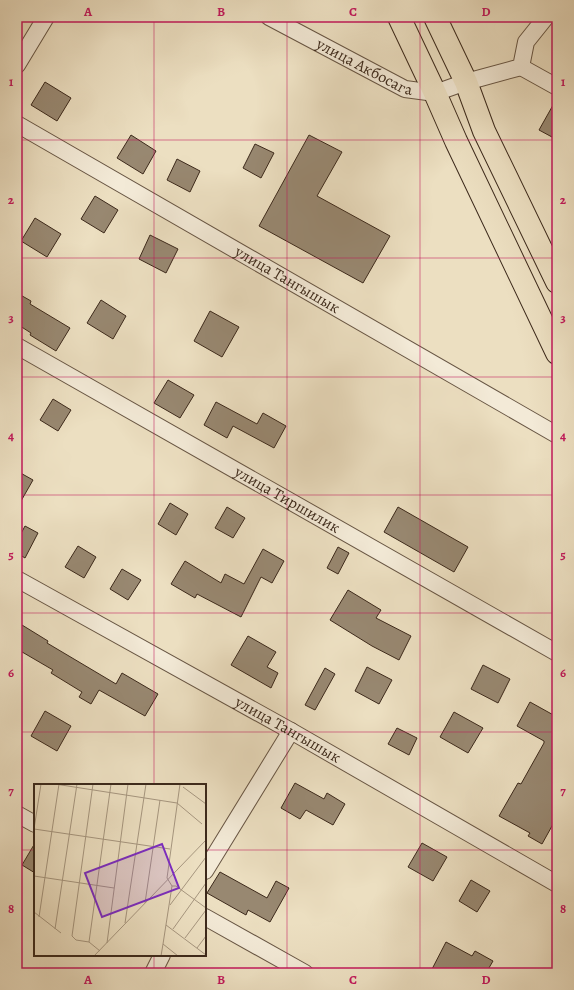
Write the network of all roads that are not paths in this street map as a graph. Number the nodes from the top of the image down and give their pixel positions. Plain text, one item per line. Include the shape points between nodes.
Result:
1 (46, 17) edge
2 (269, 17) edge
3 (399, 17) edge
4 (435, 17) edge
5 (546, 17) edge
6 (17, 65) edge
7 (521, 67) junction
8 (466, 82) junction
9 (557, 87) edge
10 (435, 93) junction
11 (17, 124) edge
12 (557, 282) edge
13 (17, 346) edge
14 (557, 353) edge
15 (557, 435) edge
16 (17, 579) edge
17 (557, 653) edge
18 (291, 730) junction
19 (17, 814) edge
20 (34, 823) edge
21 (206, 869) edge
22 (557, 884) edge
23 (206, 918) edge
24 (162, 956) edge
25 (154, 973) edge
26 (304, 973) edge

1 - 6 street
2 - 10 street, улица Акбосага via 405,89
3 - 10 highway
4 - 8 highway
5 - 7 street via 526,42
7 - 8 street, улица Акбосага
7 - 9 street
8 - 10 street, улица Акбосага
8 - 12 highway via 484,132
10 - 14 highway
11 - 15 street, улица Тангышык
13 - 17 street, улица Тиршилик
16 - 18 street, улица Тангышык
18 - 21 street
18 - 22 street, улица Тангышык
19 - 20 street
23 - 26 street
24 - 25 street

